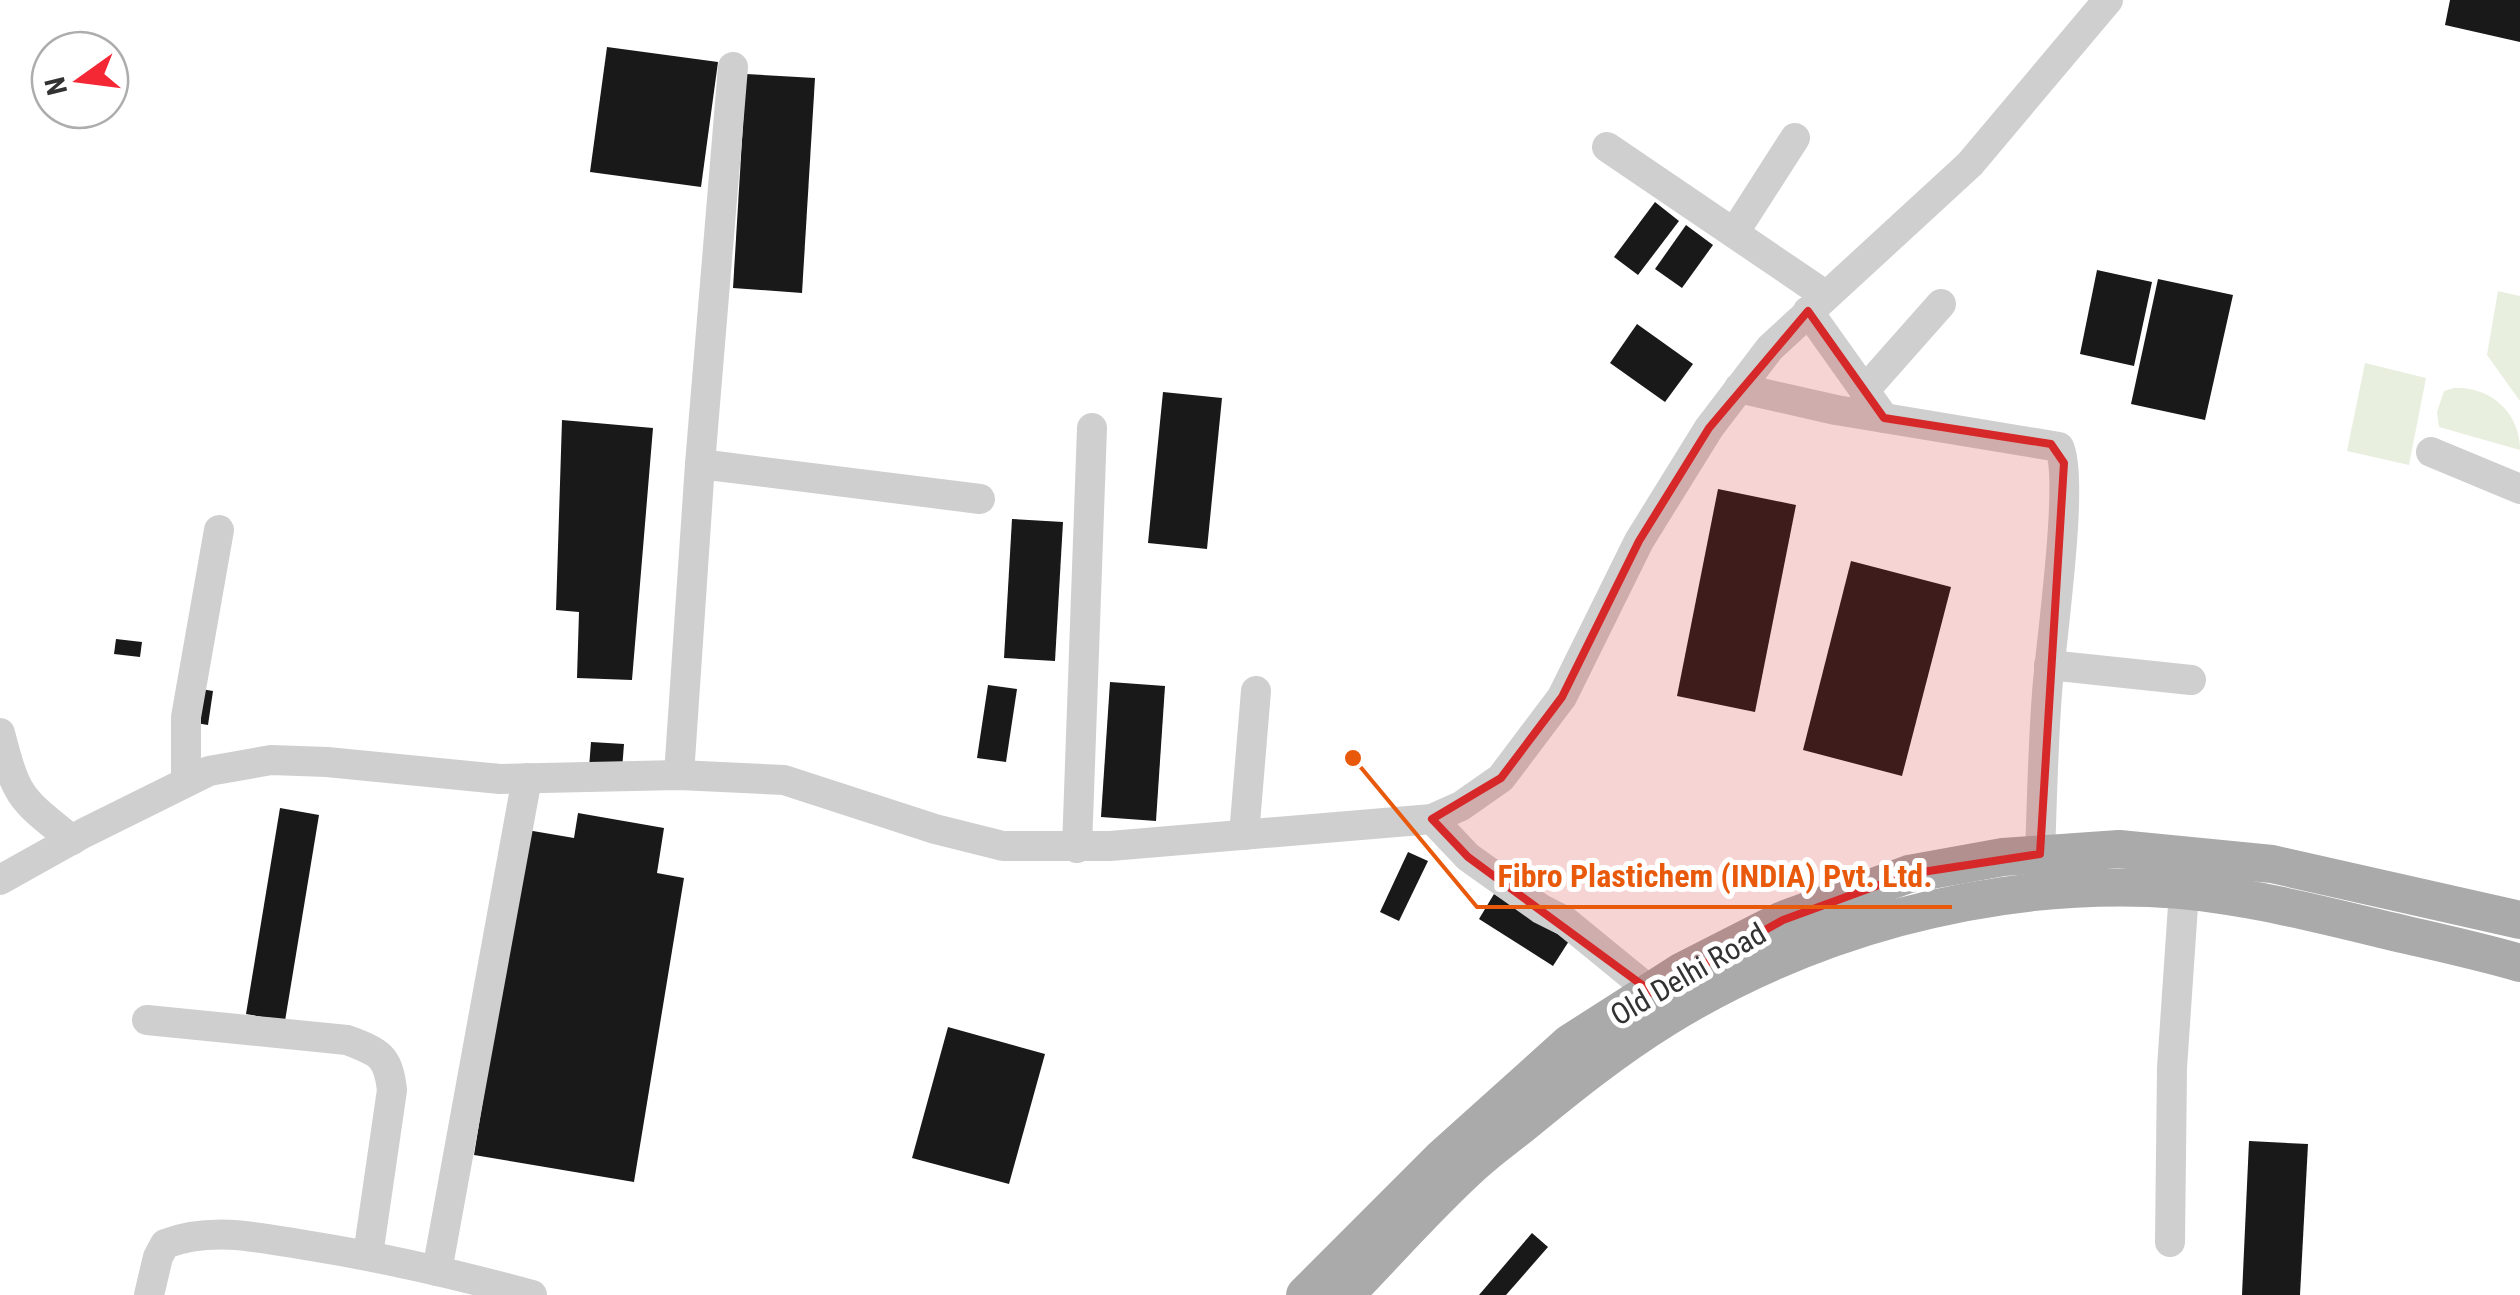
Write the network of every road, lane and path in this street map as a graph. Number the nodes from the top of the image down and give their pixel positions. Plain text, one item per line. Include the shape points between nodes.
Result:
1 (2108, 0) edge
2 (733, 67) dead end
3 (1795, 138) dead end
4 (1607, 147) dead end
5 (1734, 233) junction
6 (1816, 303) junction
7 (1941, 304) dead end
8 (1739, 388) junction
9 (1864, 390) junction
10 (1884, 418) junction
11 (1092, 428) dead end
12 (2431, 452) dead end
13 (700, 464) junction
14 (2520, 488) edge
15 (980, 499) dead end
16 (219, 530) dead end
17 (2050, 665) junction
18 (2191, 680) dead end
19 (1256, 691) dead end
20 (0, 733) edge
21 (680, 775) junction
22 (527, 778) junction
23 (186, 782) junction
24 (1432, 820) junction
25 (1244, 834) junction
26 (72, 840) junction
27 (1077, 848) junction
28 (2040, 854) junction
29 (0, 880) edge
30 (2184, 890) junction
31 (2520, 920) edge
32 (2520, 963) edge
33 (1653, 993) junction
34 (147, 1020) dead end
35 (2170, 1242) dead end
36 (368, 1255) junction
37 (438, 1271) junction
38 (149, 1295) edge
39 (532, 1295) edge
40 (1305, 1295) edge
41 (1345, 1295) edge

1 - 6 street via 1970,164
2 - 13 street
3 - 5 street
4 - 5 street
5 - 6 street
6 - 8 street
6 - 9 street
7 - 9 street
8 - 10 street
8 - 24 street via 1638,540 1562,697 1501,778
9 - 10 street
10 - 17 street via 2059,448 2062,522
11 - 27 street
12 - 14 street
13 - 15 street
13 - 21 street
16 - 23 street via 186,716
17 - 18 street
17 - 28 street
19 - 25 street
20 - 26 street via 16,790
21 - 22 street
21 - 27 street via 784,780 1003,846
22 - 23 street via 271,760
22 - 37 street
23 - 26 street
24 - 25 street
24 - 33 street via 1468,857 1564,921
25 - 27 street
26 - 29 street
28 - 31 main road, Old Delhi Road via 2119,849 2272,864
28 - 33 main road, Old Delhi Road via 1909,874 1783,920
30 - 32 main road, Old Delhi Road via 2298,908
30 - 35 street
30 - 41 main road, Old Delhi Road via 2107,887 1952,904 1840,936 1733,982 1580,1075 1472,1164
33 - 40 main road, Old Delhi Road via 1570,1043
34 - 36 street via 347,1040 377,1052 389,1067 392,1090
36 - 37 street
36 - 38 street via 236,1234 184,1237 165,1244
37 - 39 street

